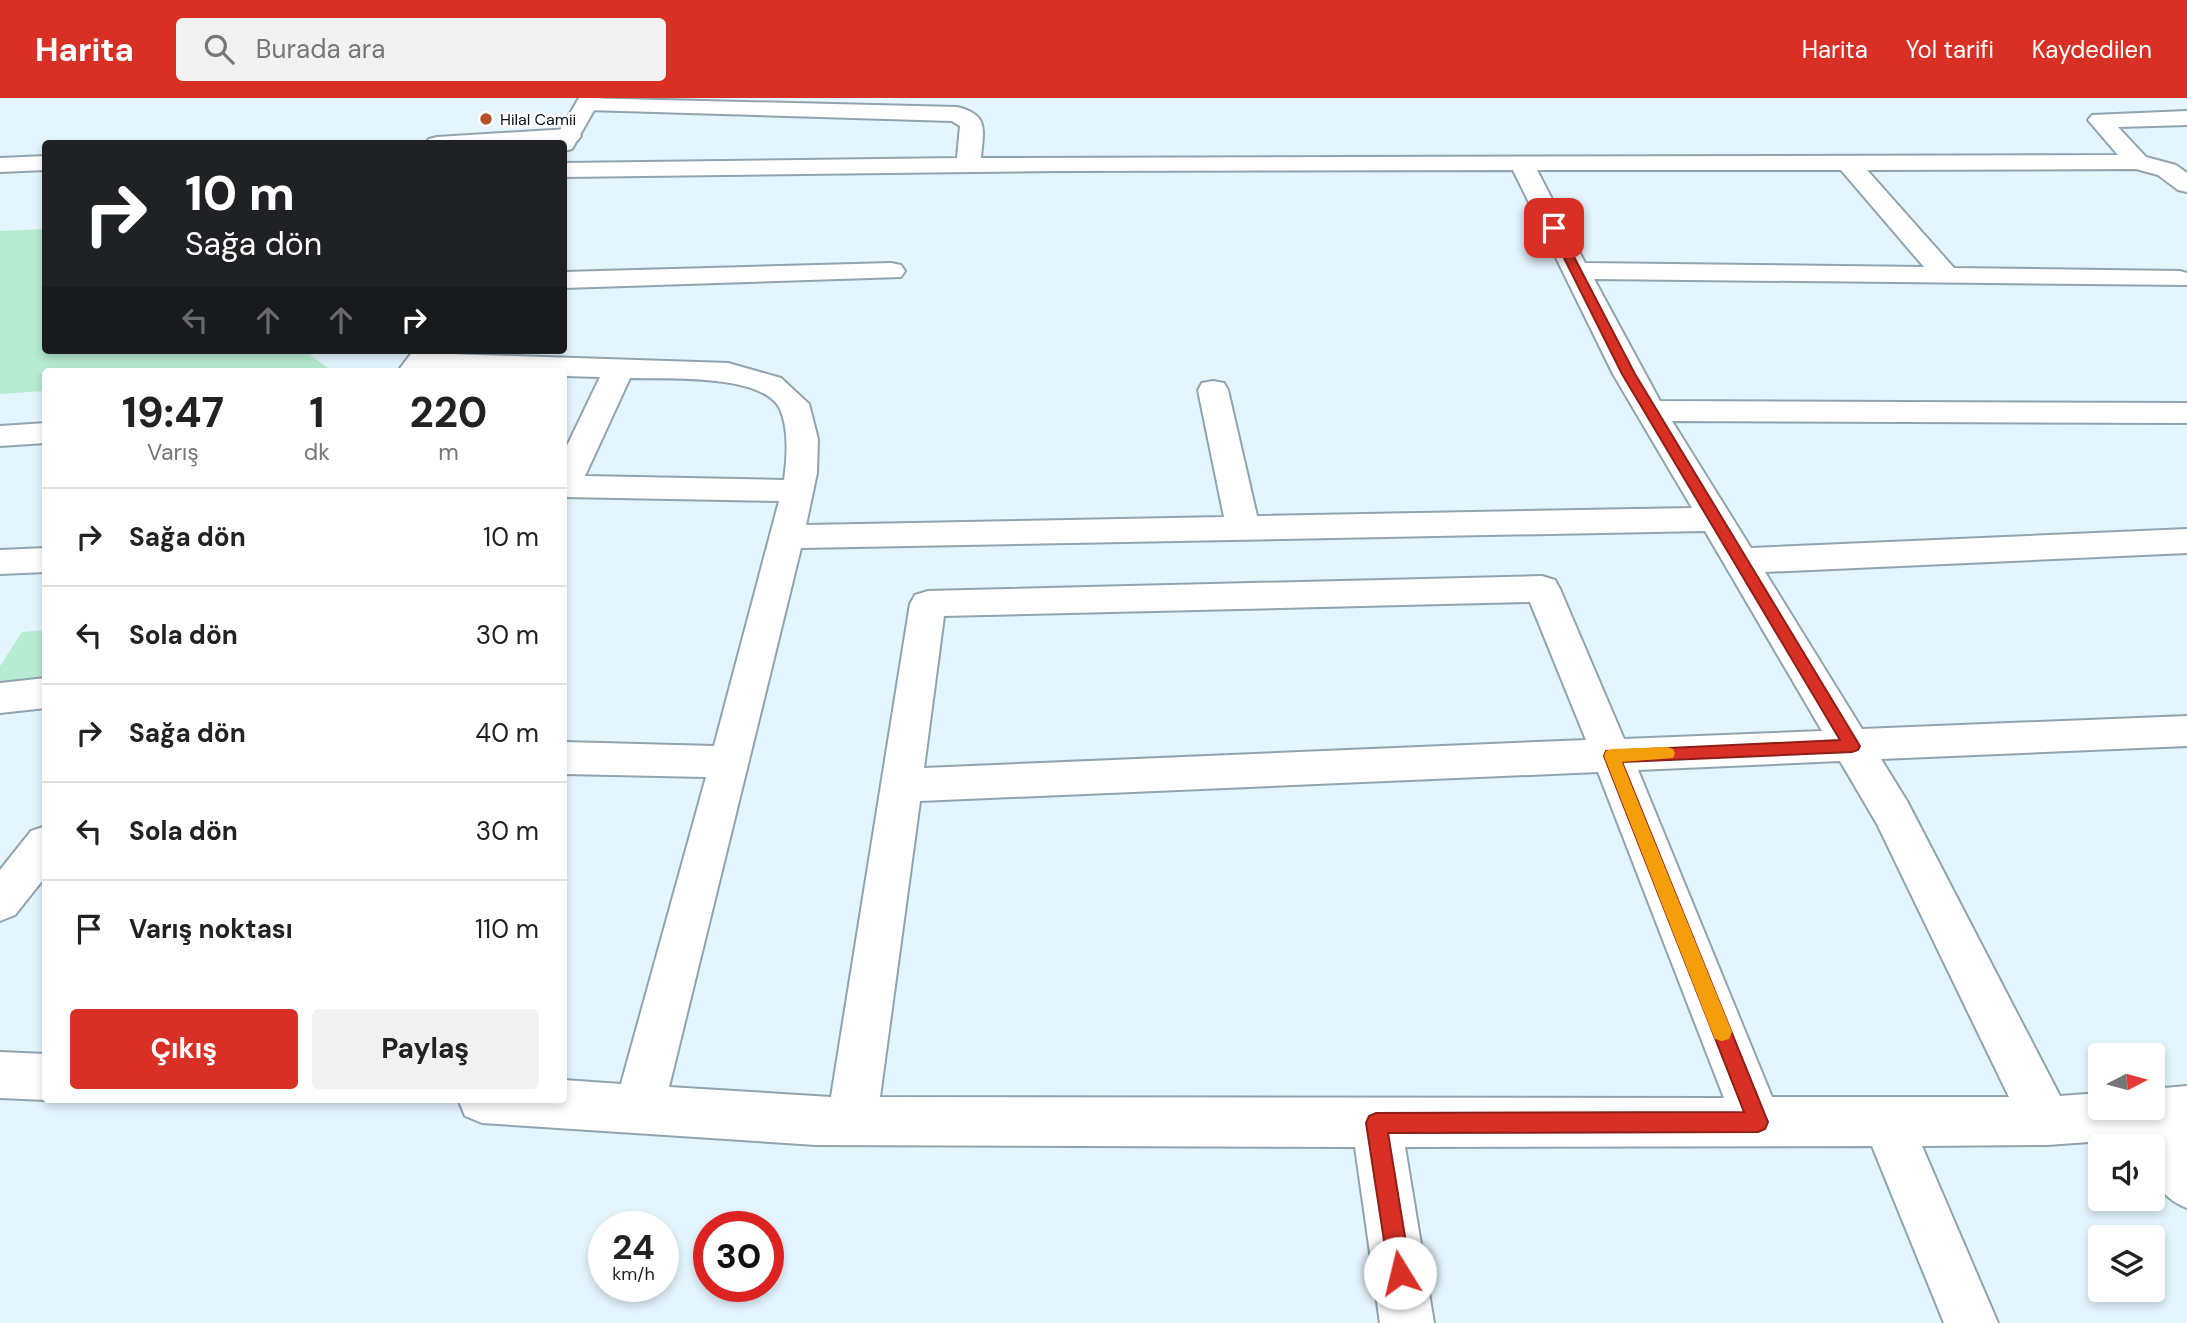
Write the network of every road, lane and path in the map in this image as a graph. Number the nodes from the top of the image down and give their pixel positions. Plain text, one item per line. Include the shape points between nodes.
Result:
1 (589, 100) edge
2 (2187, 118) edge
3 (566, 140) edge
4 (2137, 162) junction
5 (42, 163) edge
6 (1521, 163) junction
7 (1848, 163) junction
8 (0, 164) edge
9 (968, 165) junction
10 (567, 170) edge
11 (2187, 185) edge
12 (891, 271) dead end
13 (1576, 271) junction
14 (1946, 276) junction
15 (2180, 279) dead end
16 (567, 280) edge
17 (420, 361) edge
18 (619, 369) junction
19 (1213, 390) dead end
20 (1650, 411) junction
21 (2187, 413) edge
22 (42, 433) edge
23 (0, 436) edge
24 (567, 480) edge
25 (567, 486) edge
26 (798, 491) junction
27 (1715, 519) junction
28 (1243, 527) junction
29 (787, 537) junction
30 (2187, 541) edge
31 (42, 560) edge
32 (1741, 561) junction
33 (0, 562) edge
34 (42, 693) edge
35 (0, 698) edge
36 (2187, 731) edge
37 (1852, 746) junction
38 (1612, 756) junction
39 (567, 758) edge
40 (730, 762) junction
41 (901, 785) junction
42 (42, 849) edge
43 (0, 902) edge
44 (0, 1076) edge
45 (42, 1077) edge
46 (545, 1103) edge
47 (639, 1109) junction
48 (2165, 1112) edge
49 (2088, 1118) edge
50 (852, 1121) junction
51 (2048, 1121) junction
52 (1758, 1122) junction
53 (1887, 1122) junction
54 (1376, 1123) junction
55 (2187, 1183) edge
56 (1408, 1323) edge
57 (1971, 1323) edge

1 - 3 street
1 - 9 street via 957,114 972,123
2 - 4 street via 2099,120
4 - 7 street
4 - 11 street via 2167,170
5 - 8 street
6 - 7 street
6 - 9 street
6 - 13 street
7 - 14 street
9 - 10 street
12 - 16 street
13 - 14 street
13 - 20 street
14 - 15 street
17 - 18 street
18 - 24 street
18 - 26 street via 728,372 770,384 794,404 802,439
19 - 28 street
20 - 21 street
20 - 27 street
22 - 23 street
25 - 26 street
26 - 29 street
27 - 28 street
27 - 32 street
28 - 29 street
29 - 40 street
30 - 32 street
31 - 33 street
32 - 37 street
34 - 35 street
36 - 37 street
37 - 38 street
37 - 51 street via 1892,813
38 - 41 street
38 - 41 street via 1542,589 928,604
38 - 52 street
39 - 40 street
40 - 47 street
41 - 50 street
42 - 43 street
44 - 45 street
46 - 47 street
47 - 50 street
48 - 55 street
49 - 51 street
50 - 54 street
51 - 53 street
52 - 53 street
52 - 54 street
53 - 57 street
54 - 56 street

